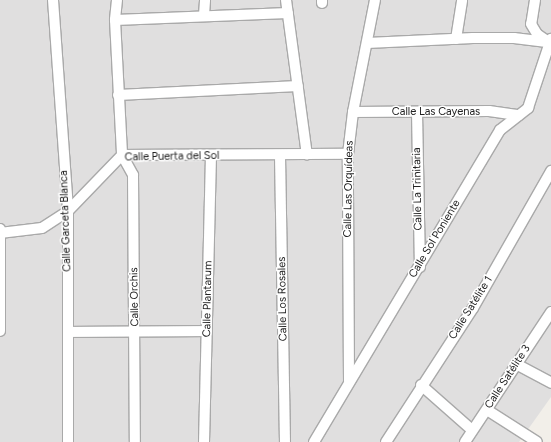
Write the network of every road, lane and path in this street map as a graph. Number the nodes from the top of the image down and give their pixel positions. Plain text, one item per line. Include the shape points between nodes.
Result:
1 (53, 0) edge
2 (117, 0) edge
3 (205, 0) edge
4 (286, 0) edge
5 (375, 0) edge
6 (462, 0) edge
7 (535, 0) edge
8 (288, 13) junction
9 (204, 15) junction
10 (115, 20) junction
11 (456, 39) junction
12 (550, 42) edge
13 (367, 43) junction
14 (298, 86) junction
15 (118, 95) junction
16 (353, 112) junction
17 (417, 112) junction
18 (519, 115) junction
19 (348, 154) junction
20 (122, 155) junction
21 (307, 155) junction
22 (211, 156) junction
23 (280, 156) junction
24 (551, 171) edge
25 (68, 210) junction
26 (0, 229) edge
27 (0, 233) edge
28 (420, 267) junction
29 (551, 312) edge
30 (0, 331) edge
31 (207, 331) junction
32 (68, 332) junction
33 (136, 332) junction
34 (516, 364) junction
35 (349, 381) junction
36 (551, 383) edge
37 (421, 385) junction
38 (487, 410) junction
39 (472, 430) junction
40 (68, 442) edge
41 (135, 442) edge
42 (204, 442) edge
43 (285, 442) edge
44 (314, 442) edge
45 (386, 442) edge
46 (465, 442) edge
47 (537, 442) edge

1 - 25 street, Calle Garceta Blanca
2 - 10 street
3 - 9 street
4 - 8 street
5 - 13 street, Calle Las Orquídeas
6 - 11 street
7 - 12 street via 531,24 537,34
8 - 9 street
8 - 14 street
9 - 10 street
10 - 15 street
11 - 12 street via 514,38
11 - 13 street
12 - 18 street, Calle Sol Poniente via 532,101
13 - 16 street, Calle Las Orquídeas
14 - 15 street
14 - 21 street
15 - 20 street
16 - 17 street, Calle Las Cayenas
16 - 19 street, Calle Las Orquídeas
17 - 18 street, Calle Las Cayenas via 489,111
17 - 28 street, Calle La Trinitaria
18 - 28 street, Calle Sol Poniente via 500,130
19 - 21 street, Calle Puerta del Sol
19 - 35 street, Calle Las Orquídeas
20 - 22 street, Calle Puerta del Sol
20 - 25 street, Calle Puerta del Sol
20 - 33 street, Calle Orchis via 133,175
21 - 23 street, Calle Puerta del Sol
22 - 23 street, Calle Puerta del Sol
22 - 31 street, Calle Plantarum
23 - 43 street, Calle Los Rosales
24 - 37 street, Calle Satélite 1 via 473,308
25 - 27 street, Calle Puerta del Sol via 42,228
25 - 32 street, Calle Garceta Blanca
26 - 27 street
27 - 30 street
28 - 35 street, Calle Sol Poniente
29 - 34 street, Calle Satélite 3
31 - 33 street
31 - 42 street, Calle Plantarum
32 - 33 street
32 - 40 street, Calle Garceta Blanca
33 - 41 street, Calle Orchis
34 - 36 street
34 - 38 street, Calle Satélite 3
35 - 44 street, Calle Sol Poniente
37 - 39 street
37 - 45 street, Calle Satélite 1
38 - 39 street, Calle Satélite 3
38 - 47 street
39 - 46 street, Calle Satélite 3

